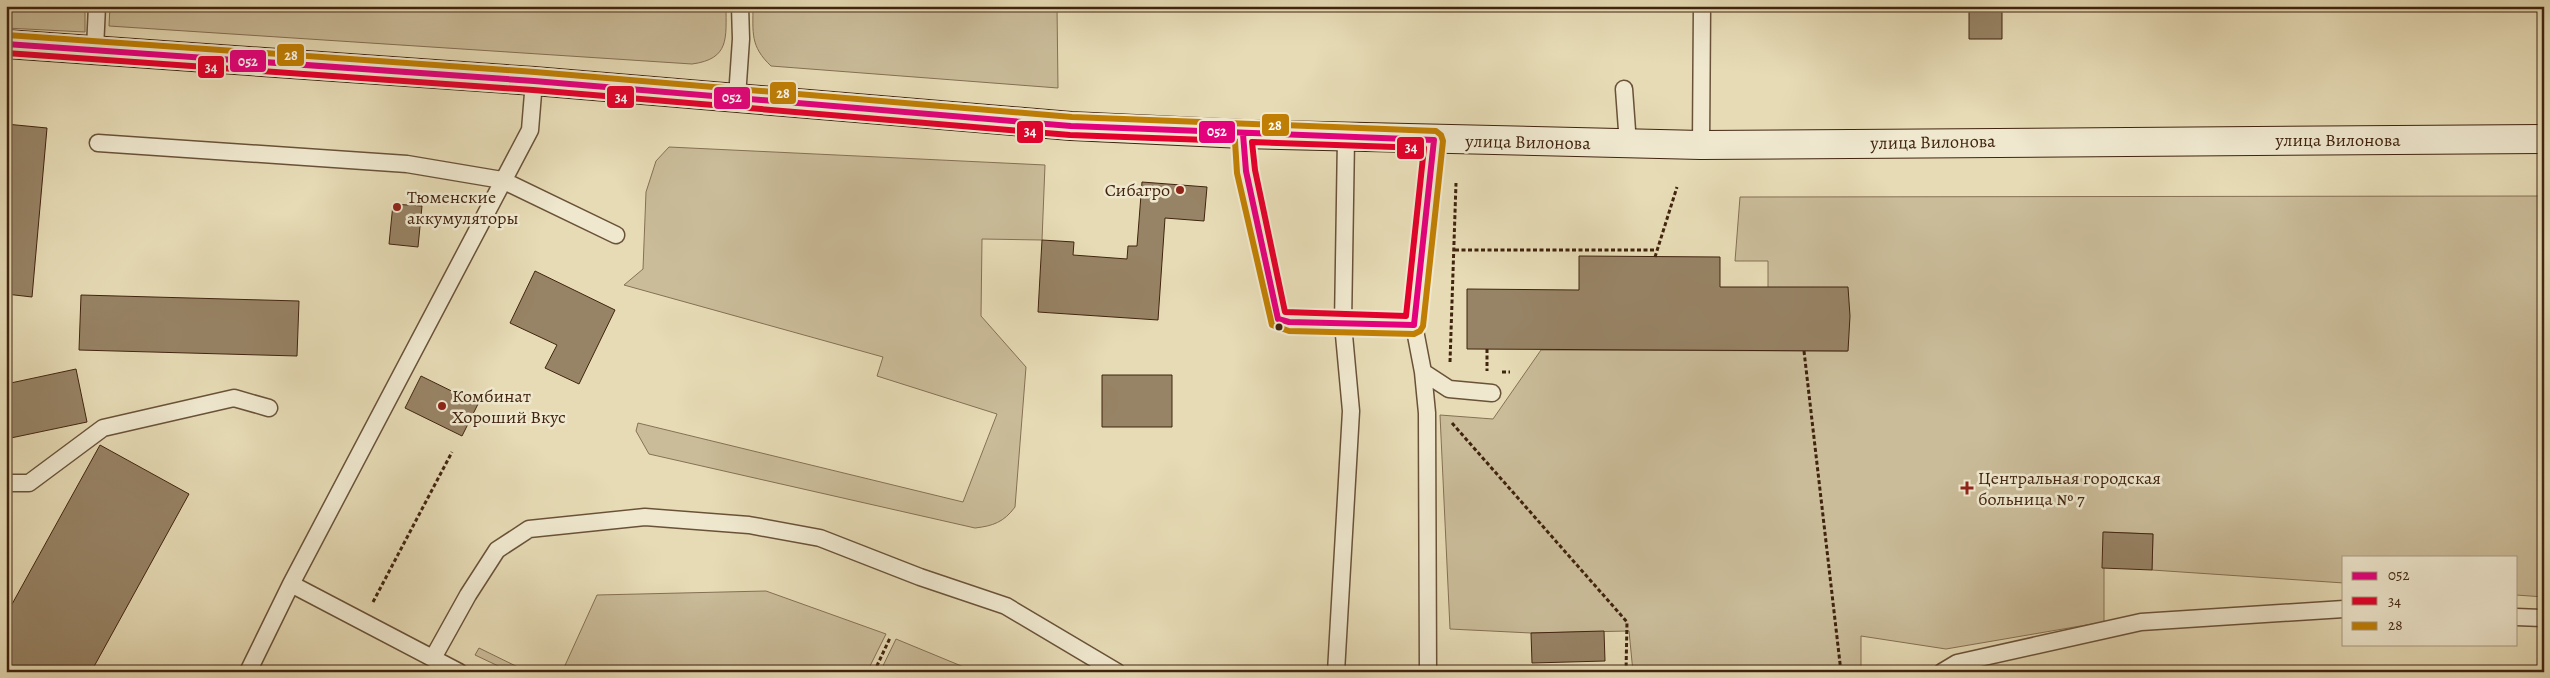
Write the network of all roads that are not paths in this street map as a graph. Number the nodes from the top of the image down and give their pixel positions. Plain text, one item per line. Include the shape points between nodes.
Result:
1 (97, 6) edge
2 (740, 6) edge
3 (1702, 6) edge
4 (6, 44) edge
5 (96, 49) junction
6 (534, 81) junction
7 (1624, 89) dead end
8 (737, 97) junction
9 (1243, 134) junction
10 (1346, 138) junction
11 (2544, 139) edge
12 (1434, 140) junction
13 (98, 143) dead end
14 (1628, 144) junction
15 (1701, 145) junction
16 (502, 180) junction
17 (616, 235) dead end
18 (1343, 324) junction
19 (1414, 325) junction
20 (1423, 372) junction
21 (1492, 393) dead end
22 (269, 408) dead end
23 (6, 483) edge
24 (291, 584) junction
25 (2342, 609) edge
26 (2518, 617) edge
27 (2544, 618) edge
28 (433, 658) junction
29 (248, 672) edge
30 (459, 672) edge
31 (1116, 672) edge
32 (1336, 672) edge
33 (1428, 672) edge
34 (1942, 672) edge

1 - 5 lane
2 - 8 lane
3 - 15 lane
4 - 5 street, улица Вилонова
5 - 6 street, улица Вилонова
6 - 8 street, улица Вилонова
6 - 16 lane via 530,130
7 - 14 lane
8 - 9 street, улица Вилонова via 1071,126
9 - 10 street, улица Вилонова
9 - 18 lane via 1246,171 1278,319
10 - 12 street, улица Вилонова
10 - 18 lane
11 - 15 street, улица Вилонова
12 - 14 street, улица Вилонова
12 - 19 lane
13 - 16 lane via 407,164
14 - 15 street, улица Вилонова
16 - 17 lane
16 - 24 lane
18 - 19 lane
18 - 32 lane via 1351,411
19 - 20 lane
20 - 21 lane via 1449,389
20 - 33 lane via 1427,413
22 - 23 lane via 234,398 103,428 29,483
24 - 28 lane
24 - 29 lane
25 - 34 lane via 2141,622 1958,663
26 - 27 lane
28 - 30 lane
28 - 31 lane via 497,550 529,529 645,517 749,525 820,538 1006,606

